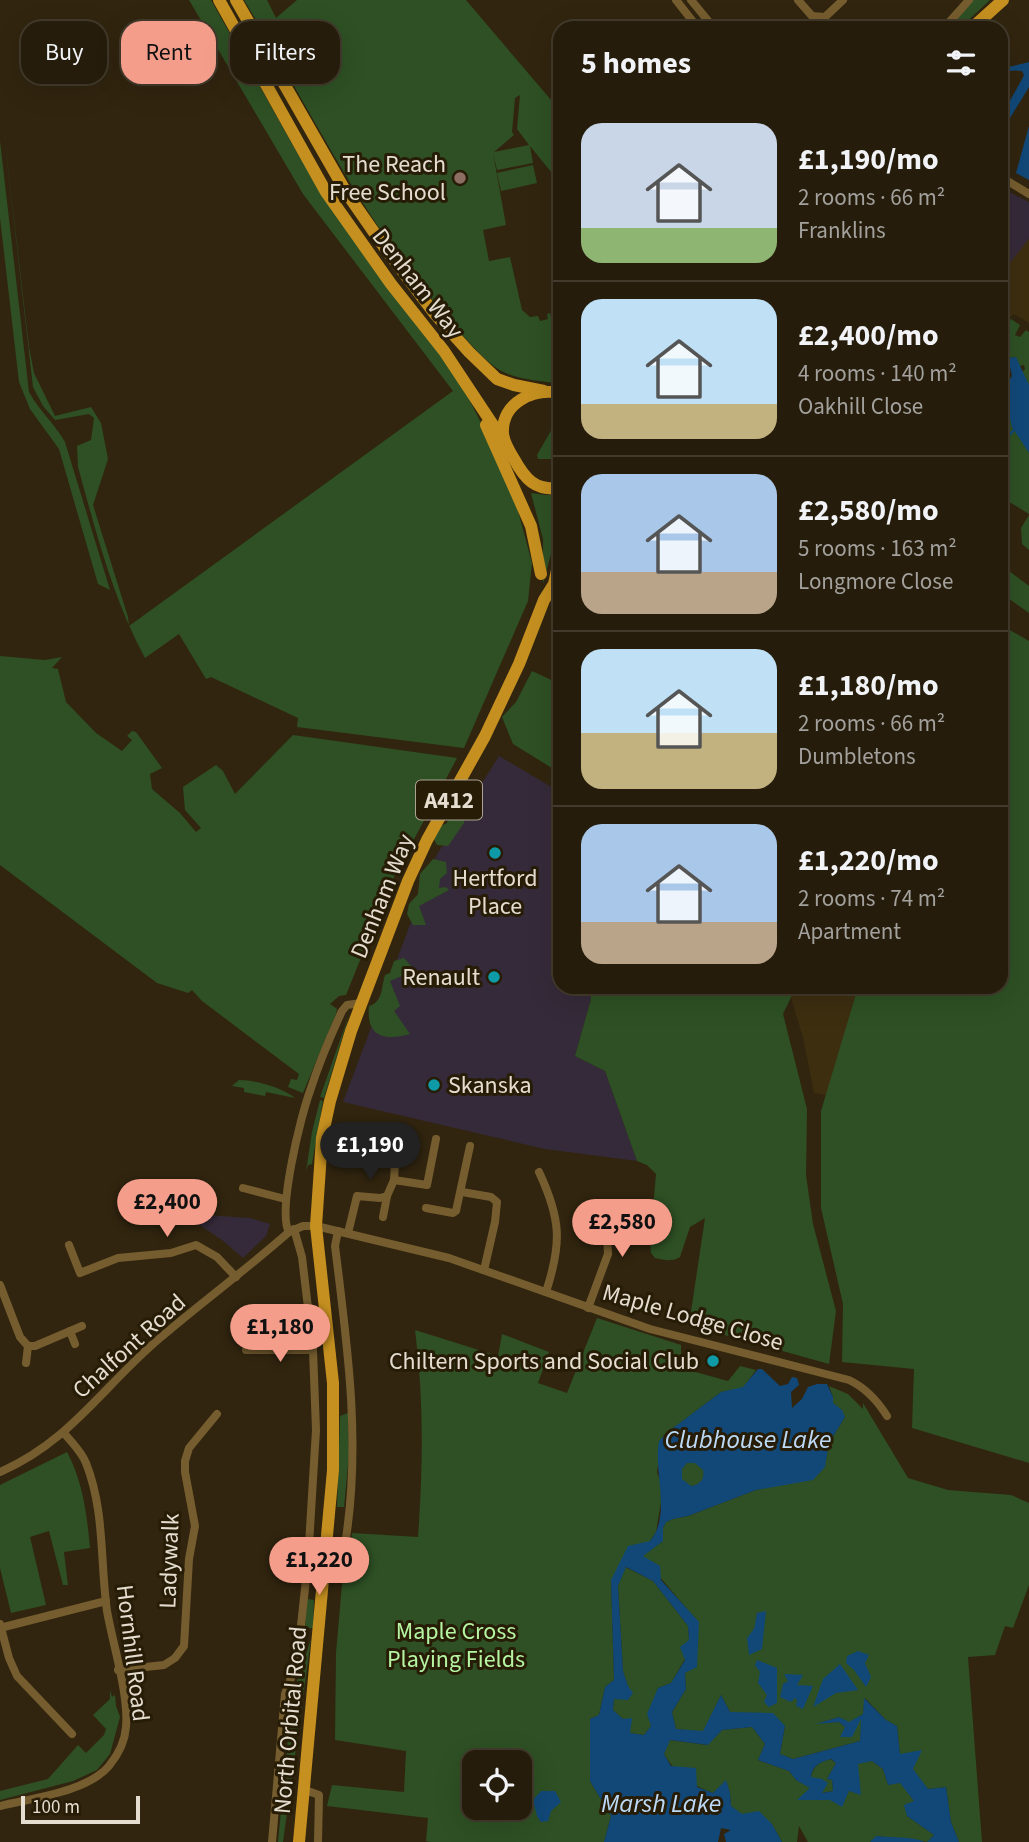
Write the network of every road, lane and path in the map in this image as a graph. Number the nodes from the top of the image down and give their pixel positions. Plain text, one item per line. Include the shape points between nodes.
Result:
1 (219, 0) edge
2 (236, 0) edge
3 (676, 0) edge
4 (798, 0) edge
5 (844, 0) edge
6 (969, 0) edge
7 (1003, 0) edge
8 (692, 1) edge
9 (683, 9) junction
10 (692, 21) edge
11 (708, 21) edge
12 (950, 21) edge
13 (980, 21) edge
14 (1008, 181) edge
15 (1029, 194) edge
16 (468, 386) junction
17 (544, 391) junction
18 (553, 392) edge
19 (505, 443) junction
20 (523, 475) junction
21 (553, 488) edge
22 (541, 574) junction
23 (553, 586) edge
24 (544, 600) junction
25 (362, 1003) junction
26 (373, 1136) dead end
27 (436, 1139) dead end
28 (470, 1146) dead end
29 (539, 1172) dead end
30 (394, 1180) junction
31 (243, 1188) dead end
32 (462, 1192) junction
33 (387, 1196) junction
34 (285, 1199) junction
35 (638, 1205) dead end
36 (426, 1208) dead end
37 (383, 1217) dead end
38 (316, 1226) junction
39 (291, 1231) junction
40 (338, 1231) junction
41 (348, 1233) junction
42 (69, 1245) dead end
43 (484, 1270) junction
44 (236, 1277) junction
45 (0, 1285) edge
46 (546, 1292) junction
47 (588, 1308) junction
48 (11, 1317) junction
49 (0, 1322) edge
50 (82, 1326) dead end
51 (70, 1331) junction
52 (75, 1344) dead end
53 (29, 1346) junction
54 (246, 1350) dead end
55 (313, 1350) junction
56 (26, 1363) dead end
57 (217, 1414) dead end
58 (887, 1416) dead end
59 (64, 1433) junction
60 (0, 1472) edge
61 (328, 1543) junction
62 (308, 1561) junction
63 (325, 1562) junction
64 (106, 1601) junction
65 (0, 1626) edge
66 (118, 1670) junction
67 (72, 1734) dead end
68 (304, 1790) junction
69 (0, 1806) edge
70 (272, 1842) edge
71 (299, 1842) edge
72 (318, 1842) edge

1 - 16 main road, Denham Way / A412 via 326,192
2 - 17 main road, Denham Way via 346,191 434,313 497,379
3 - 9 street
4 - 5 street via 812,16 825,17
6 - 12 street
7 - 13 main road
8 - 9 street
8 - 11 street
9 - 10 street
14 - 15 street
16 - 19 main road, Denham Way / A412
16 - 22 main road, A412 via 522,501
17 - 18 main road, Denham Way
17 - 19 main road via 530,393 509,411
19 - 20 main road, Denham Way
20 - 21 main road via 539,487
20 - 22 main road, Denham Way / A412 via 539,536
22 - 24 main road, Denham Way / A412
23 - 24 main road, Denham Way / A412
24 - 25 main road, Denham Way / A412 via 485,736 426,840
25 - 34 street via 346,1005 320,1062 308,1094
25 - 38 main road, Denham Way / A412 via 327,1114
26 - 30 street via 368,1158 395,1163
27 - 30 street via 427,1185
28 - 32 street
29 - 46 street via 553,1205 558,1233
30 - 33 street
31 - 34 street
32 - 36 street via 453,1213
32 - 43 street via 497,1202
33 - 37 street
33 - 41 street via 357,1196
34 - 39 street via 284,1219
35 - 47 street via 611,1208 606,1213 608,1254
38 - 39 street
38 - 40 street, Maple Lodge Close
38 - 61 main road, North Orbital Road / A412 via 333,1382
39 - 44 street, Chalfont Road
39 - 55 street via 302,1257
40 - 41 street, Maple Lodge Close
40 - 61 street via 335,1246 353,1407 353,1476 346,1538
41 - 43 street, Maple Lodge Close
42 - 44 street via 80,1273 118,1258 156,1256 196,1245 217,1257
43 - 46 street, Maple Lodge Close
44 - 59 street, Chalfont Road via 161,1337
45 - 48 street
46 - 47 street, Maple Lodge Close
47 - 58 street, Maple Lodge Close via 687,1340 849,1380 873,1397
48 - 49 street
48 - 53 street
50 - 51 street
51 - 52 street
51 - 53 street
53 - 56 street
54 - 55 street
55 - 62 street via 316,1430
57 - 66 street, Ladywalk via 189,1448 186,1461 195,1526 184,1646 164,1665
59 - 60 street, Chalfont Road
59 - 64 street, Hornhill Road via 83,1457 97,1502
61 - 63 main road, North Orbital Road / A412
62 - 63 street
62 - 70 street via 298,1662 285,1695
63 - 68 main road, North Orbital Road / A412
64 - 65 street
64 - 66 street, Hornhill Road
65 - 67 street via 18,1676
66 - 69 street, Hornhill Road via 126,1727 110,1766 81,1785
68 - 71 main road, North Orbital Road / A412
68 - 72 street via 319,1795

